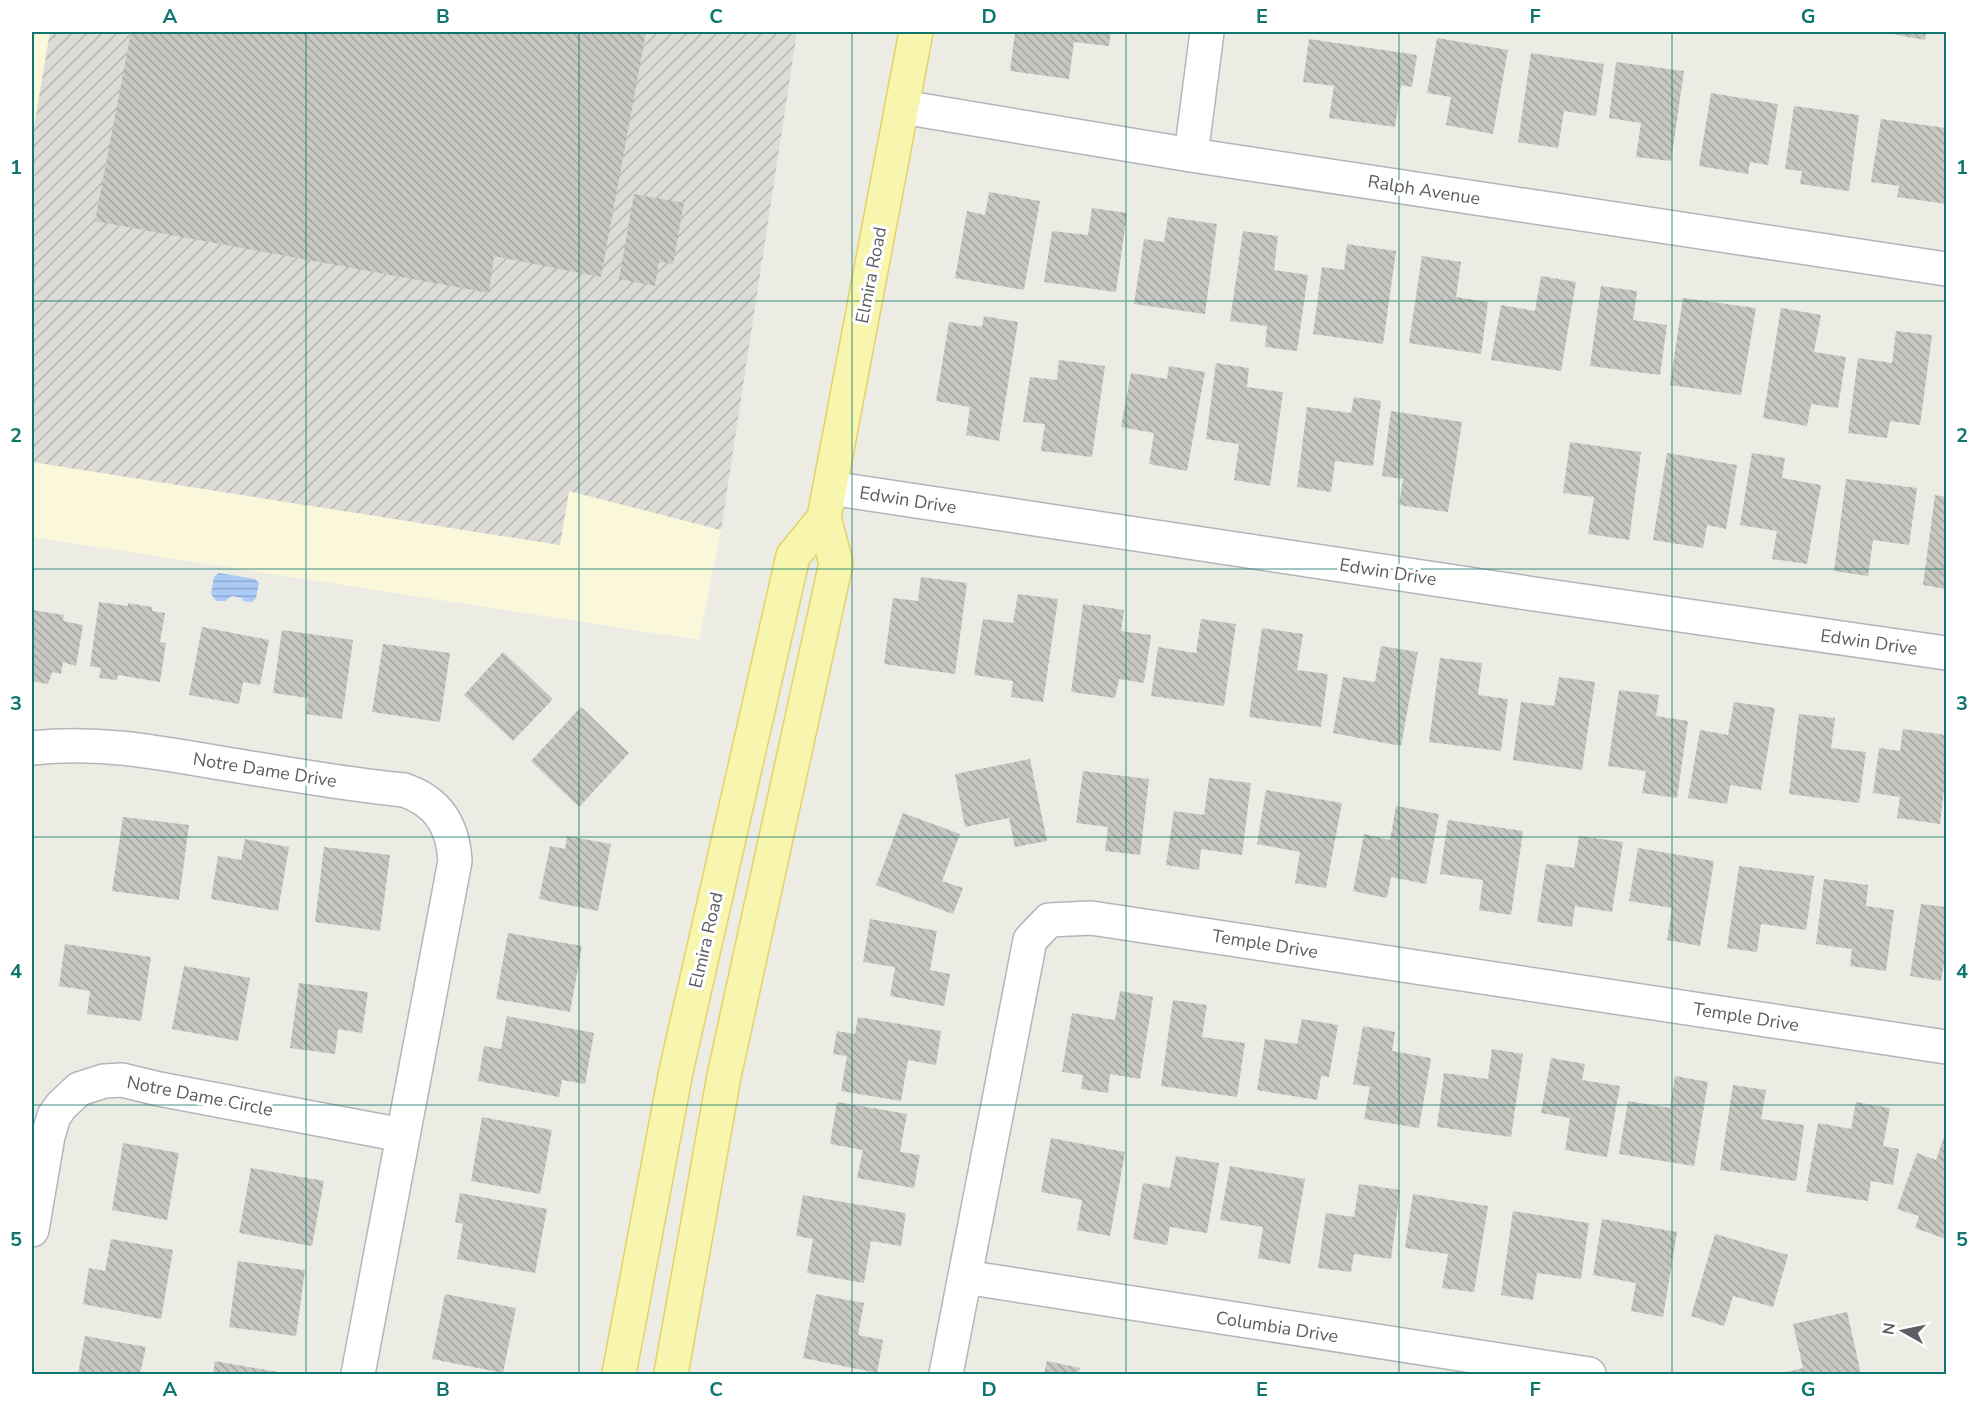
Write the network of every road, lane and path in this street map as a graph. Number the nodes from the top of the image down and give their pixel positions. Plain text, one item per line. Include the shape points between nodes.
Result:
1 (916, 32) edge
2 (1207, 32) edge
3 (902, 107) junction
4 (1191, 155) junction
5 (1947, 269) edge
6 (827, 503) junction
7 (1947, 653) edge
8 (32, 748) edge
9 (1947, 1047) edge
10 (402, 1135) junction
11 (32, 1230) edge
12 (965, 1277) junction
13 (358, 1374) edge
14 (619, 1374) edge
15 (671, 1374) edge
16 (946, 1374) edge
17 (1589, 1374) edge

1 - 3 main road, Elmira Road
2 - 4 street
3 - 4 street, Ralph Avenue
3 - 6 main road, Elmira Road
4 - 5 street, Ralph Avenue
6 - 7 street, Edwin Drive via 1534,594
6 - 14 main road, Elmira Road via 794,556 676,1071
6 - 15 main road, Elmira Road via 836,563 724,1076
8 - 10 street, Notre Dame Drive via 103,745 404,790 416,794 444,819 453,840 454,861
9 - 12 street, Temple Drive via 1091,918 1049,920 1030,940
10 - 11 street, Notre Dame Circle via 122,1080 104,1081 69,1096 54,1116
10 - 13 street
12 - 16 street, Temple Drive
12 - 17 street, Columbia Drive

